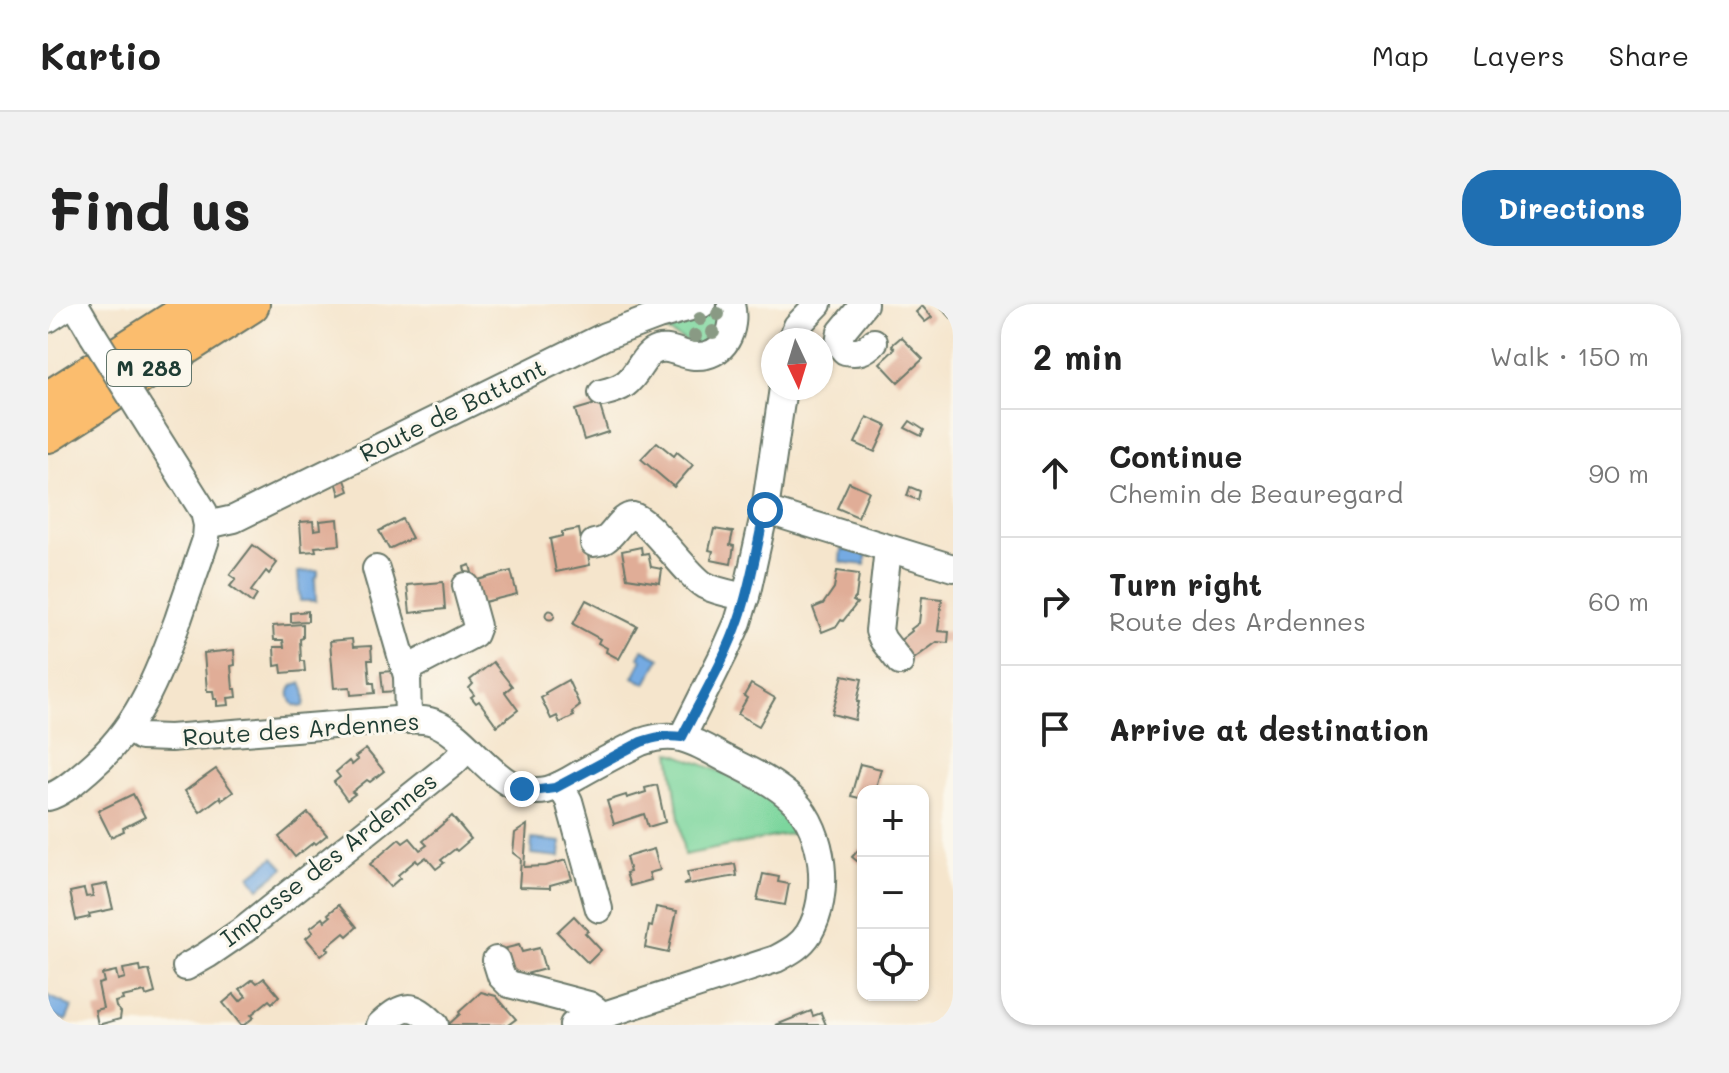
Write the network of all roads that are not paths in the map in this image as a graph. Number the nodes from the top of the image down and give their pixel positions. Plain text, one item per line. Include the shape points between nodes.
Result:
1 (73, 304) edge
2 (200, 304) edge
3 (250, 304) edge
4 (702, 304) edge
5 (731, 304) edge
6 (818, 304) edge
7 (864, 304) edge
8 (48, 319) edge
9 (796, 328) edge
10 (874, 342) dead end
11 (602, 393) dead end
12 (782, 400) edge
13 (48, 401) edge
14 (48, 433) edge
15 (765, 510) junction
16 (207, 525) junction
17 (594, 543) dead end
18 (888, 549) junction
19 (953, 568) edge
20 (376, 569) dead end
21 (466, 586) dead end
22 (746, 597) junction
23 (900, 662) dead end
24 (407, 676) junction
25 (408, 720) junction
26 (128, 729) junction
27 (682, 737) junction
28 (468, 748) junction
29 (560, 785) junction
30 (48, 797) edge
31 (599, 909) dead end
32 (496, 960) dead end
33 (186, 967) dead end
34 (585, 1021) edge
35 (380, 1025) edge
36 (435, 1025) edge

1 - 8 street
1 - 16 street, bridge via 204,512
2 - 13 highway, M 288
3 - 14 highway, M 288
4 - 16 street, Route de Battant via 605,336 234,519
5 - 11 street via 731,333 717,349 695,356 657,349 625,386
6 - 9 street
7 - 10 street via 841,332 839,344 857,352
12 - 15 street
15 - 18 street
15 - 22 street
16 - 26 street via 162,666
17 - 22 street via 635,516 705,585
18 - 19 street
18 - 23 street via 879,631
20 - 24 street
21 - 24 street via 477,626 474,634 413,666
22 - 27 street
24 - 25 street
25 - 26 street, Route des Ardennes via 170,738 141,737
25 - 28 street, Route des Ardennes via 433,722
26 - 30 street via 94,766
27 - 29 street, Route des Ardennes via 656,736
27 - 34 street via 772,782 795,803 817,844 822,893 818,915 795,949 776,959
28 - 29 street, Route des Ardennes via 522,789 544,791
28 - 33 street, Impasse des Ardennes via 245,929
29 - 31 street
32 - 34 street via 509,984 596,1010
35 - 36 street via 412,1007

